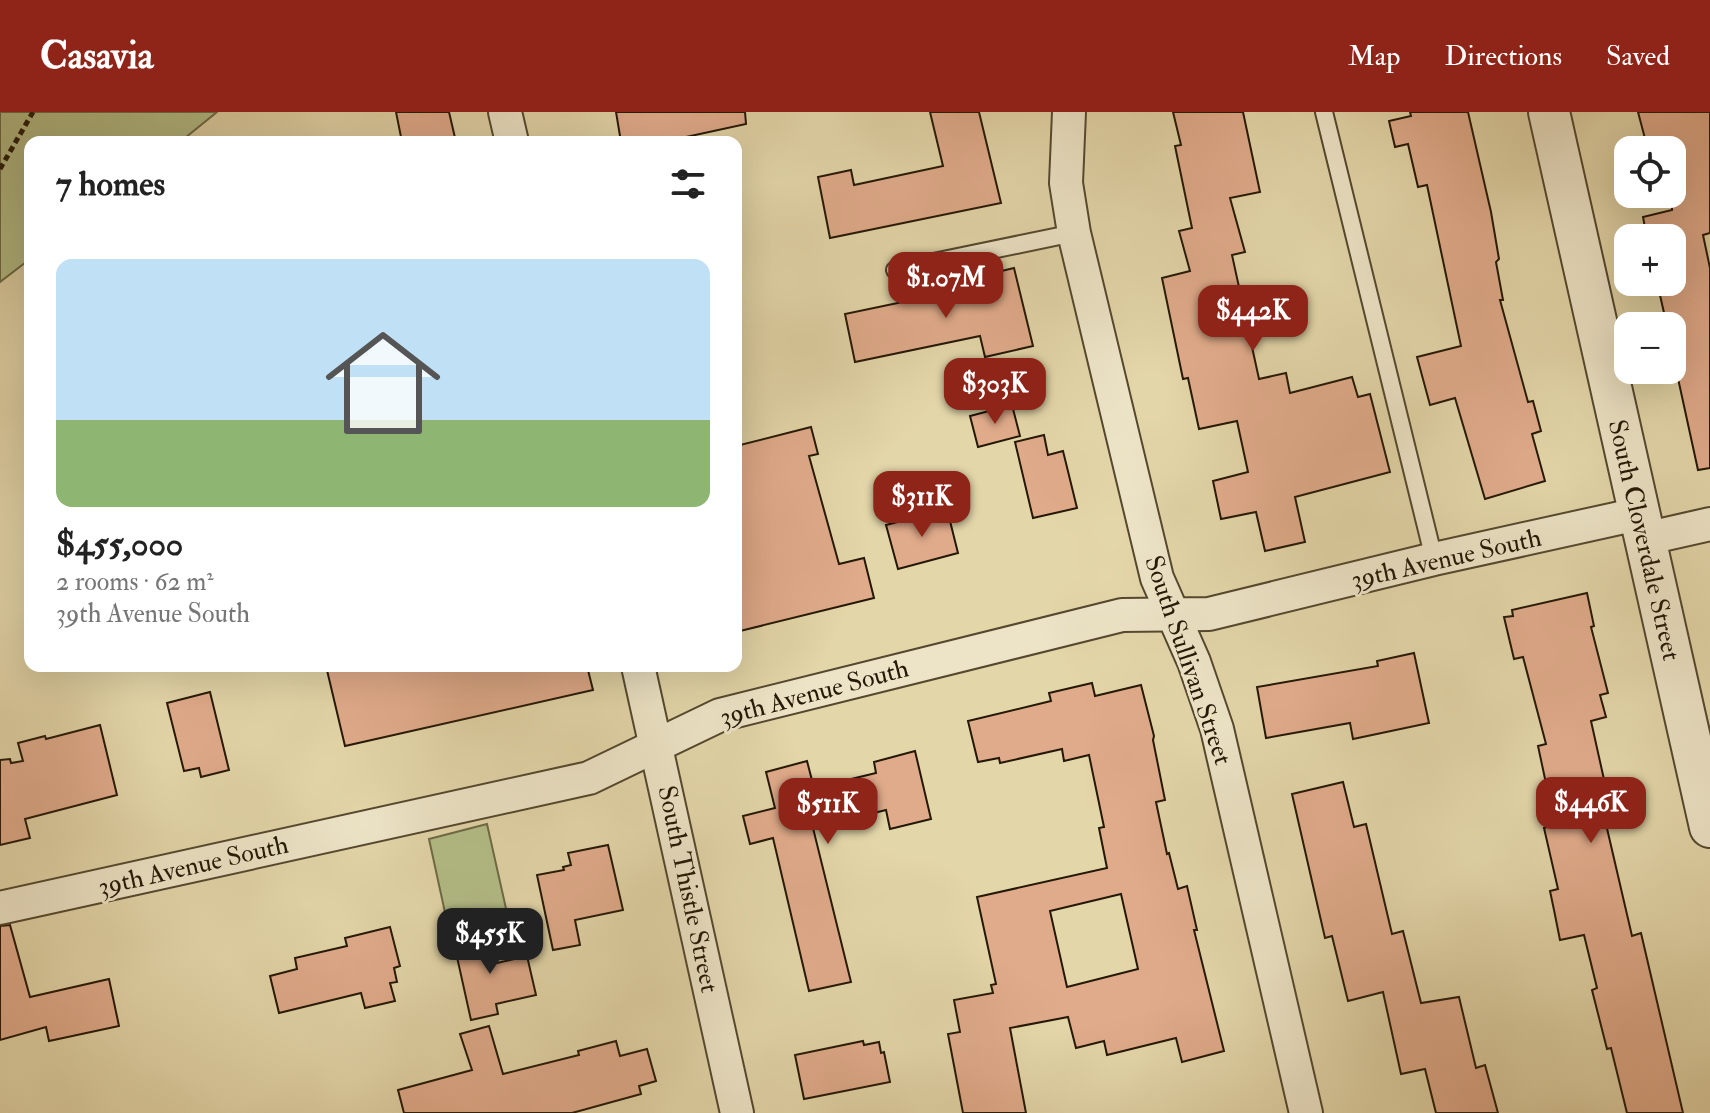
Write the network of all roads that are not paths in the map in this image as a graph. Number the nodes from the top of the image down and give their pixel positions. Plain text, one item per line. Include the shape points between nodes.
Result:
1 (505, 112) edge
2 (1069, 112) edge
3 (1324, 112) edge
4 (1549, 112) edge
5 (511, 136) edge
6 (1074, 233) junction
7 (895, 270) dead end
8 (1710, 524) edge
9 (1641, 527) junction
10 (1434, 559) junction
11 (1172, 614) junction
12 (639, 672) edge
13 (658, 747) junction
14 (1710, 827) edge
15 (0, 908) edge
16 (737, 1113) edge
17 (1306, 1113) edge

1 - 5 street
2 - 6 street, South Sullivan Street via 1066,183
3 - 10 lane
4 - 9 street, South Cloverdale Street
6 - 7 lane
6 - 11 street, South Sullivan Street via 1157,578
8 - 9 street, 39th Avenue South
9 - 10 street, 39th Avenue South
9 - 14 street, South Cloverdale Street
10 - 11 street, 39th Avenue South via 1209,614
11 - 13 street, 39th Avenue South via 1124,614 924,662 720,715
11 - 17 street, South Sullivan Street via 1217,729
12 - 13 street, South Thistle Street
13 - 15 street, 39th Avenue South via 589,778
13 - 16 street, South Thistle Street

